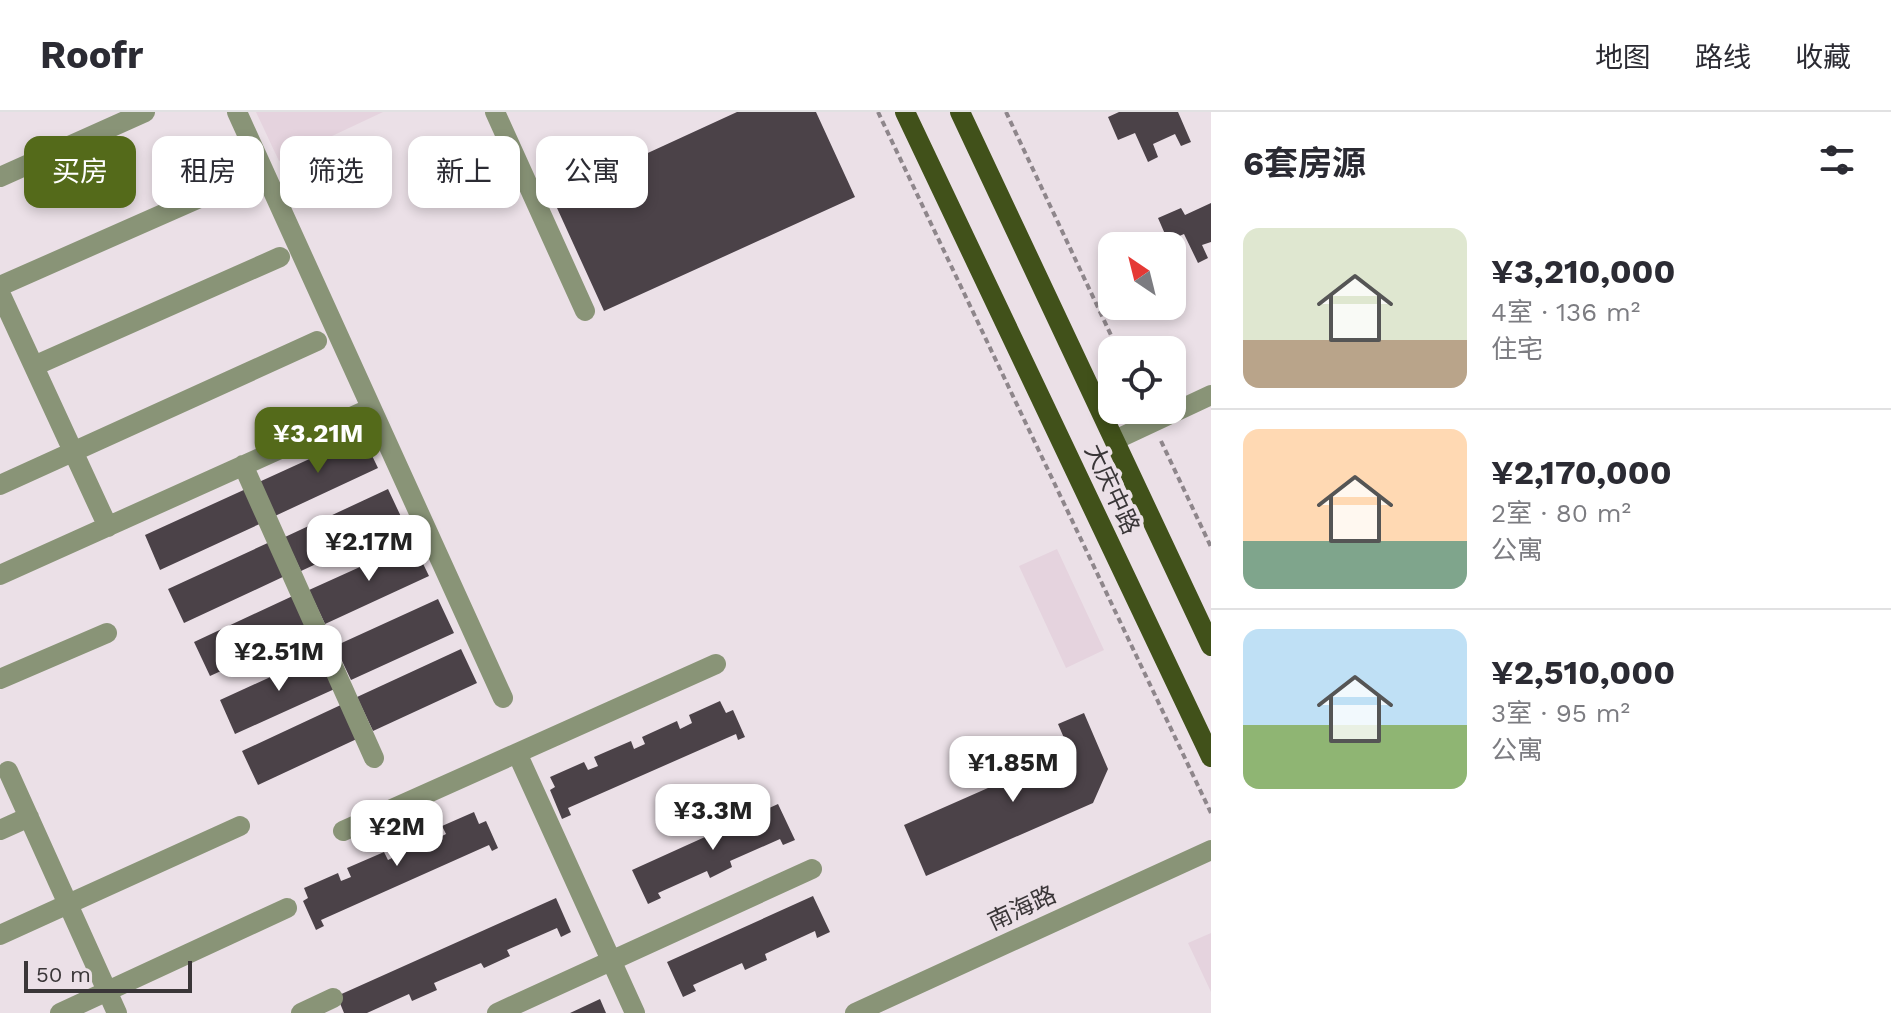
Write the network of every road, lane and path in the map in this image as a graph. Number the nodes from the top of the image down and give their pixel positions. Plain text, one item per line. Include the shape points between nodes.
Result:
1 (145, 112) edge
2 (237, 112) edge
3 (495, 112) edge
4 (878, 112) edge
5 (905, 112) edge
6 (960, 112) edge
7 (1006, 112) edge
8 (0, 177) edge
9 (177, 208) edge
10 (280, 257) dead end
11 (0, 286) edge
12 (0, 293) edge
13 (585, 311) dead end
14 (1111, 336) edge
15 (317, 341) dead end
16 (34, 366) junction
17 (1211, 395) edge
18 (1186, 406) edge
19 (371, 408) junction
20 (1148, 424) edge
21 (1153, 424) edge
22 (1115, 440) junction
23 (73, 452) junction
24 (243, 465) junction
25 (0, 485) edge
26 (108, 527) junction
27 (1211, 547) edge
28 (0, 575) edge
29 (107, 633) dead end
30 (1211, 646) edge
31 (716, 664) dead end
32 (0, 679) edge
33 (503, 698) dead end
34 (517, 753) junction
35 (1211, 757) edge
36 (374, 758) dead end
37 (8, 771) dead end
38 (1211, 813) edge
39 (29, 817) junction
40 (240, 826) dead end
41 (0, 830) edge
42 (343, 831) dead end
43 (1211, 850) edge
44 (812, 869) dead end
45 (68, 904) junction
46 (287, 908) dead end
47 (0, 935) edge
48 (611, 960) junction
49 (108, 991) junction
50 (333, 998) dead end
51 (60, 1013) edge
52 (117, 1013) edge
53 (301, 1013) edge
54 (497, 1013) edge
55 (635, 1013) edge
56 (855, 1013) edge

1 - 8 street
2 - 19 street
3 - 13 street
4 - 38 path
5 - 35 main road, 大庆中路
6 - 22 main road, 大庆中路
7 - 14 path
9 - 11 street
10 - 16 street
12 - 16 street
15 - 23 street
16 - 23 street
17 - 18 street
19 - 24 street
19 - 33 street
20 - 22 street
21 - 27 path
22 - 30 main road, 大庆中路
23 - 25 street
23 - 26 street
24 - 26 street
24 - 36 street
26 - 28 street
29 - 32 street
31 - 34 street
34 - 42 street
34 - 48 street
37 - 39 street
39 - 41 street
39 - 45 street
40 - 45 street
43 - 56 street, 南海路
44 - 48 street
45 - 47 street
45 - 49 street
46 - 49 street
48 - 54 street
48 - 55 street
49 - 51 street
49 - 52 street
50 - 53 street

